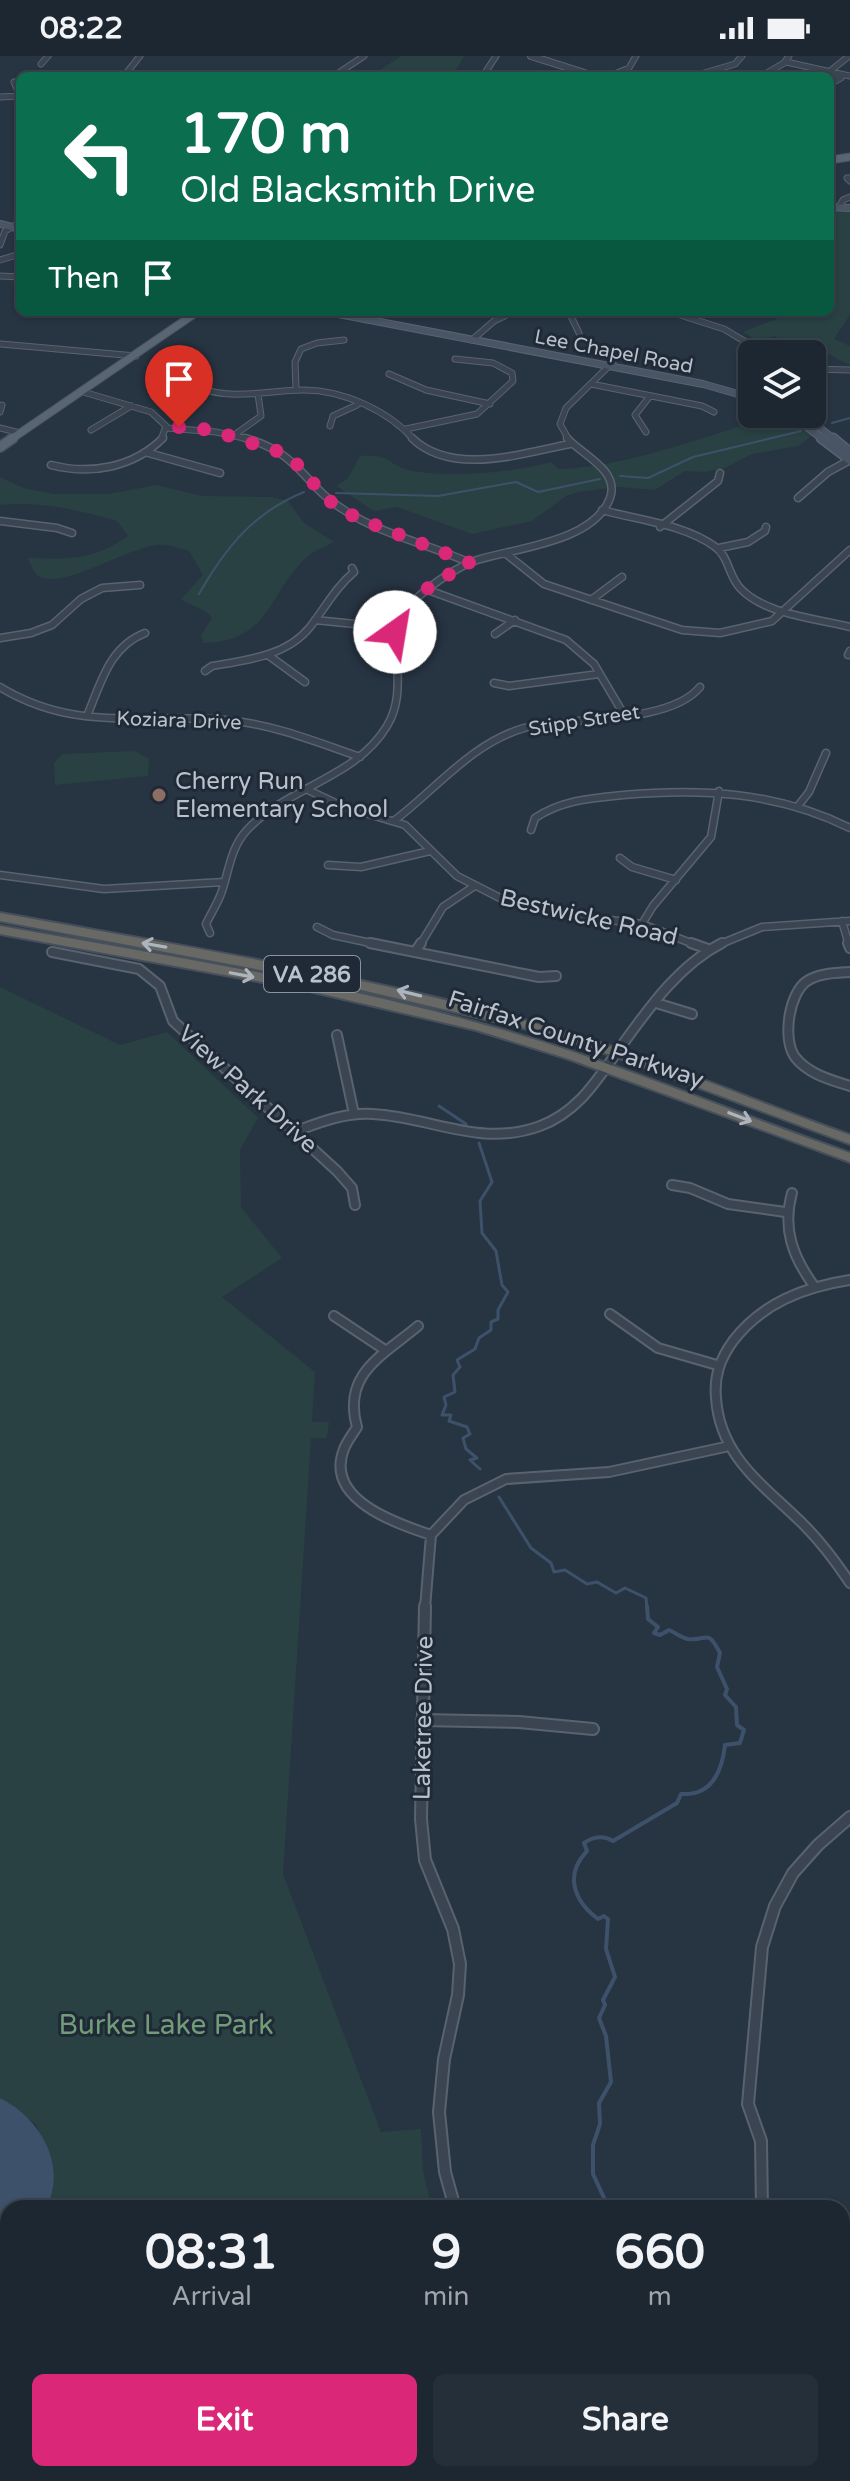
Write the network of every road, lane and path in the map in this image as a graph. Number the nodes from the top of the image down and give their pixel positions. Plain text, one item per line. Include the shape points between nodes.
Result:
1 (48, 56) edge
2 (140, 56) edge
3 (364, 56) edge
4 (531, 56) edge
5 (636, 56) edge
6 (742, 56) edge
7 (849, 58) edge
8 (788, 59) edge
9 (41, 64) dead end
10 (127, 72) edge
11 (340, 72) edge
12 (581, 72) edge
13 (620, 72) edge
14 (708, 72) edge
15 (768, 72) edge
16 (825, 72) edge
17 (834, 74) edge
18 (14, 82) dead end
19 (16, 87) edge
20 (850, 197) edge
21 (834, 207) edge
22 (839, 207) junction
23 (850, 208) edge
24 (16, 226) edge
25 (0, 245) edge
26 (180, 316) edge
27 (191, 316) edge
28 (350, 316) edge
29 (372, 316) edge
30 (505, 316) edge
31 (571, 316) edge
32 (683, 316) edge
33 (579, 333) dead end
34 (474, 338) junction
35 (344, 340) dead end
36 (742, 340) edge
37 (1, 344) edge
38 (132, 355) junction
39 (455, 359) dead end
40 (195, 360) dead end
41 (611, 364) junction
42 (826, 369) edge
43 (850, 370) edge
44 (389, 374) dead end
45 (591, 384) junction
46 (296, 389) junction
47 (80, 391) junction
48 (738, 392) edge
49 (258, 394) junction
50 (650, 396) junction
51 (490, 404) junction
52 (357, 405) junction
53 (131, 406) junction
54 (714, 412) dead end
55 (330, 426) dead end
56 (0, 428) edge
57 (167, 428) junction
58 (808, 428) edge
59 (820, 428) edge
60 (406, 429) junction
61 (91, 430) dead end
62 (646, 432) dead end
63 (20, 433) junction
64 (233, 436) junction
65 (570, 444) junction
66 (0, 447) edge
67 (145, 452) junction
68 (850, 452) edge
69 (850, 460) edge
70 (51, 465) dead end
71 (220, 473) dead end
72 (720, 473) dead end
73 (798, 498) dead end
74 (602, 510) junction
75 (0, 521) edge
76 (660, 527) junction
77 (766, 527) dead end
78 (72, 533) dead end
79 (719, 548) junction
80 (850, 550) edge
81 (505, 553) junction
82 (470, 563) junction
83 (352, 568) dead end
84 (622, 577) dead end
85 (140, 585) dead end
86 (428, 590) junction
87 (591, 600) junction
88 (787, 609) junction
89 (315, 620) junction
90 (515, 620) junction
91 (850, 627) edge
92 (395, 628) junction
93 (145, 633) dead end
94 (495, 634) dead end
95 (0, 638) edge
96 (268, 655) junction
97 (205, 671) dead end
98 (599, 674) junction
99 (305, 682) dead end
100 (494, 683) dead end
101 (0, 687) edge
102 (700, 687) dead end
103 (623, 713) junction
104 (87, 716) junction
105 (826, 753) dead end
106 (360, 757) junction
107 (308, 790) junction
108 (719, 791) junction
109 (798, 806) junction
110 (395, 820) junction
111 (850, 828) edge
112 (531, 830) dead end
113 (430, 851) junction
114 (620, 858) dead end
115 (328, 865) dead end
116 (0, 875) edge
117 (676, 880) junction
118 (224, 882) junction
119 (473, 887) junction
120 (0, 917) edge
121 (846, 921) edge
122 (642, 924) junction
123 (317, 927) dead end
124 (0, 930) edge
125 (210, 933) dead end
126 (850, 948) edge
127 (708, 949) junction
128 (52, 952) dead end
129 (415, 952) junction
130 (850, 972) edge
131 (556, 976) dead end
132 (656, 1003) junction
133 (692, 1014) dead end
134 (337, 1035) dead end
135 (619, 1053) junction
136 (607, 1068) junction
137 (850, 1086) edge
138 (354, 1114) junction
139 (296, 1131) junction
140 (850, 1140) edge
141 (850, 1158) edge
142 (672, 1185) dead end
143 (792, 1193) dead end
144 (355, 1205) dead end
145 (785, 1212) junction
146 (850, 1280) edge
147 (814, 1286) junction
148 (610, 1314) dead end
149 (334, 1316) dead end
150 (418, 1326) dead end
151 (385, 1350) junction
152 (717, 1365) junction
153 (725, 1447) junction
154 (431, 1535) junction
155 (850, 1583) edge
156 (422, 1720) junction
157 (593, 1729) dead end
158 (850, 1817) edge
159 (453, 2200) edge
160 (762, 2200) edge

1 - 9 street
2 - 10 street
3 - 11 street
4 - 12 street
5 - 13 street
6 - 14 street via 735,64
7 - 17 street
8 - 15 street
8 - 16 street
18 - 19 street
20 - 22 street
21 - 22 main road
22 - 23 main road
24 - 25 street via 5,231
26 - 38 main road
27 - 38 main road
28 - 34 main road, Lee Chapel Road
29 - 34 main road, Lee Chapel Road
30 - 34 street
31 - 33 street
32 - 36 street
34 - 41 main road, Lee Chapel Road
35 - 46 street via 296,353
37 - 38 street
38 - 47 main road
39 - 51 street via 493,363 512,373 512,383
40 - 49 street via 182,373 189,384 221,393
41 - 45 street
41 - 48 main road, Lee Chapel Road
42 - 43 street
44 - 51 street via 426,390
45 - 50 street
45 - 65 street via 561,417 561,431
46 - 49 street
46 - 52 street via 329,393
47 - 53 street
47 - 63 main road
49 - 64 street via 261,416
50 - 54 street
50 - 62 street via 635,415
51 - 60 street via 464,419
52 - 55 street via 333,416
52 - 60 street
53 - 57 street via 156,415
53 - 61 street
56 - 63 street
57 - 64 street
57 - 67 street via 162,440
58 - 69 main road
59 - 68 main road
60 - 65 street via 426,448 469,458
63 - 66 main road
64 - 82 street via 289,457 320,493 355,517
65 - 74 street via 609,477 611,495
67 - 70 street via 100,471
67 - 71 street
69 - 73 street
72 - 76 street via 718,481
74 - 76 street
74 - 81 street via 563,538
75 - 78 street
76 - 79 street
77 - 79 street via 755,539
79 - 88 street via 740,588
80 - 88 street
81 - 82 street
81 - 87 street via 537,581
82 - 86 street
83 - 89 street
84 - 87 street
85 - 95 street via 101,589 81,599 55,624
86 - 90 street
86 - 92 street
87 - 88 street via 705,633 762,625
88 - 91 street
89 - 92 street
89 - 96 street via 299,639
90 - 94 street
90 - 98 street via 566,640
92 - 106 street via 396,707 378,739
93 - 104 street via 117,651
96 - 97 street
96 - 99 street
98 - 100 street via 509,686
98 - 103 street
101 - 104 street, Koziara Drive via 37,707
102 - 103 street, Stipp Street via 679,704
103 - 110 street, Stipp Street via 537,725 495,738
104 - 106 street, Koziara Drive via 237,721
105 - 109 street
106 - 107 street
107 - 110 street, Bestwicke Road via 342,806
107 - 118 street via 248,828 234,846
108 - 109 street
108 - 112 street via 669,790 573,802 540,814
108 - 117 street via 711,837
109 - 111 street
110 - 113 street, Bestwicke Road
113 - 115 street via 361,867
113 - 119 street, Bestwicke Road
114 - 117 street
116 - 118 street via 104,889
117 - 122 street
118 - 125 street via 206,924
119 - 122 street, Bestwicke Road via 536,910
119 - 129 street via 443,907
135 -> 120 highway, Fairfax County Parkway / VA 286 via 395,990
121 - 126 street
121 - 127 street via 765,926
122 - 127 street, Bestwicke Road
123 - 129 street
124 -> 136 highway, Fairfax County Parkway / VA 286 via 375,1001
127 - 132 street
128 - 139 street, View Park Drive via 152,976 166,994 173,1021
129 - 131 street
130 - 137 street via 819,976 799,987 792,999 788,1040 793,1055 807,1068
132 - 133 street
132 - 135 street
134 - 138 street
135 - 136 street
135 - 140 highway, Fairfax County Parkway / VA 286
136 - 138 street via 571,1110 523,1131 469,1134
136 -> 141 highway, Fairfax County Parkway / VA 286
138 - 139 street
139 - 144 street, View Park Drive via 350,1185
142 - 145 street via 728,1204
143 - 145 street
145 - 147 street via 792,1251
146 - 147 street
147 - 152 street via 758,1316
148 - 152 street via 658,1348
149 - 151 street
150 - 151 street
151 - 154 street via 365,1371 352,1398 357,1427 344,1443 342,1473 370,1512
152 - 153 street via 716,1406
153 - 154 street via 609,1472 506,1479 464,1500
153 - 155 street via 806,1527
154 - 156 street, Laketree Drive
156 - 157 street
156 - 159 street, Laketree Drive via 423,1848 460,1964 439,2112
158 - 160 street via 794,1869 765,1934 748,2104 761,2141

